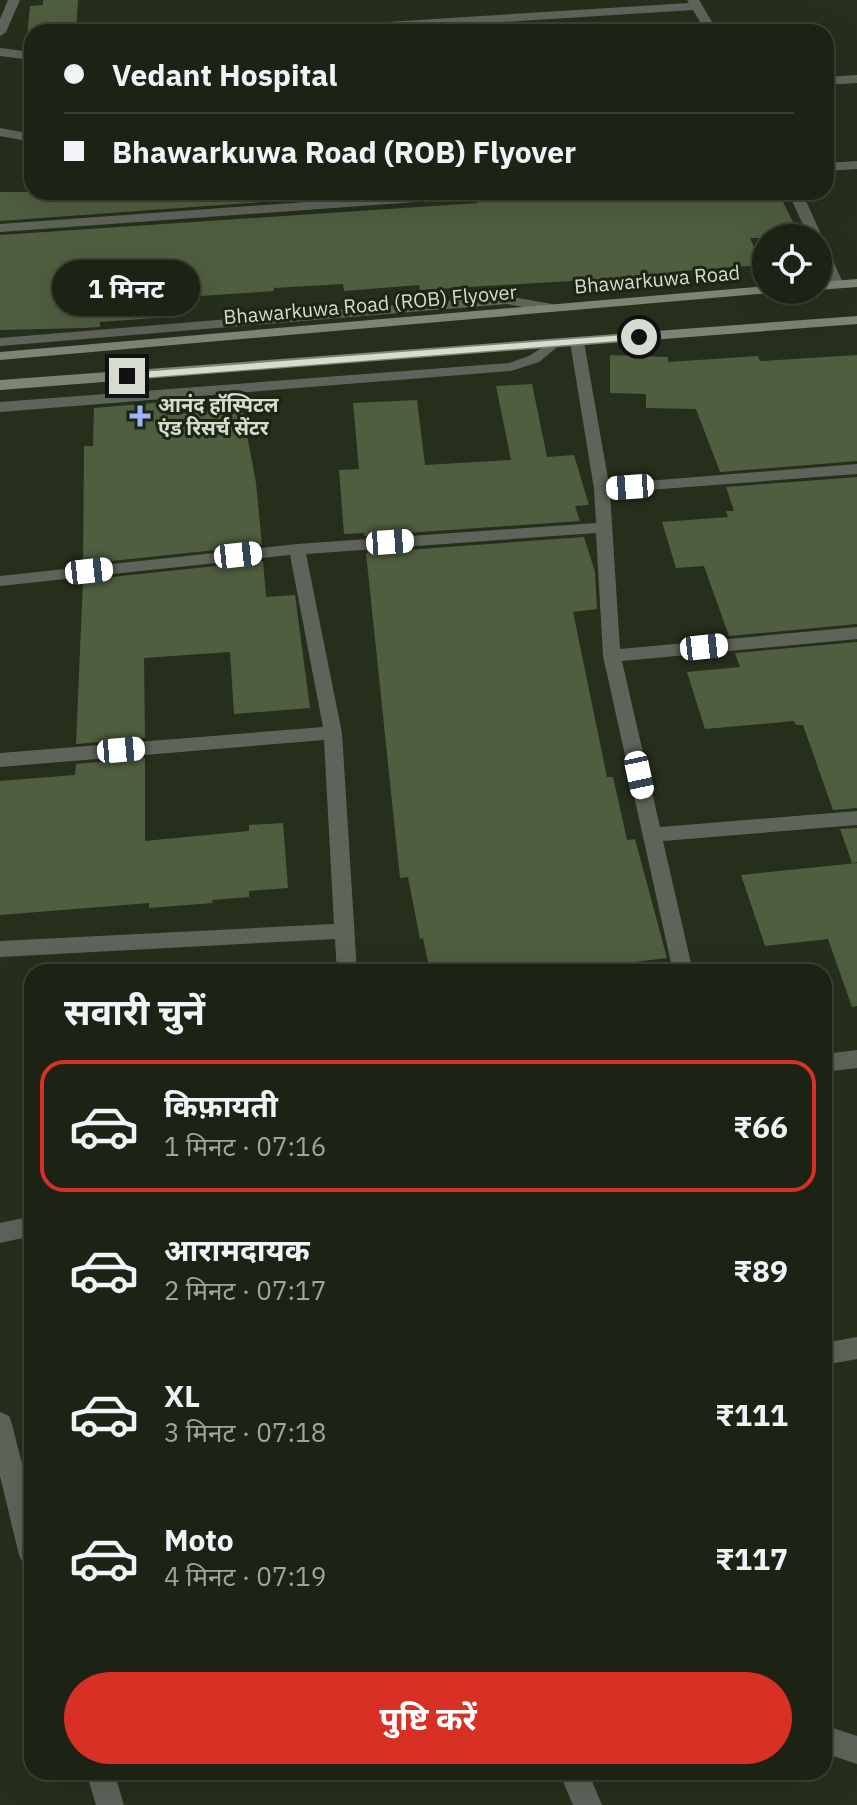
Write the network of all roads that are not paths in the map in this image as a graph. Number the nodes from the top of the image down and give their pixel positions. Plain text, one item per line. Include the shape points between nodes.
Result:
1 (14, 0) edge
2 (695, 3) edge
3 (402, 24) edge
4 (707, 24) edge
5 (0, 32) edge
6 (24, 50) edge
7 (0, 51) edge
8 (24, 55) edge
9 (857, 79) edge
10 (834, 80) edge
11 (0, 132) edge
12 (24, 136) edge
13 (857, 165) edge
14 (834, 166) edge
15 (397, 200) edge
16 (799, 200) edge
17 (809, 224) edge
18 (0, 228) edge
19 (832, 274) edge
20 (857, 283) edge
21 (832, 285) edge
22 (837, 285) junction
23 (752, 291) edge
24 (552, 308) junction
25 (857, 320) edge
26 (0, 342) edge
27 (577, 342) junction
28 (554, 344) junction
29 (0, 356) edge
30 (0, 385) edge
31 (0, 407) edge
32 (857, 469) edge
33 (602, 489) junction
34 (606, 527) junction
35 (297, 549) junction
36 (0, 581) edge
37 (857, 633) edge
38 (612, 656) junction
39 (333, 733) junction
40 (0, 760) edge
41 (857, 818) edge
42 (653, 835) junction
43 (346, 931) junction
44 (0, 949) edge
45 (347, 964) edge
46 (681, 964) edge
47 (857, 1059) edge
48 (832, 1062) edge
49 (24, 1228) edge
50 (0, 1233) edge
51 (857, 1348) edge
52 (832, 1353) edge
53 (0, 1424) edge
54 (24, 1518) edge
55 (832, 1742) edge
56 (857, 1750) edge
57 (102, 1780) edge
58 (577, 1780) edge
59 (110, 1805) edge
60 (588, 1805) edge

1 - 5 street
2 - 3 street
2 - 4 street
6 - 7 street
7 - 8 street
9 - 10 street
11 - 12 street
13 - 14 street
15 - 18 street
16 - 17 street
19 - 22 street
20 - 22 main road
21 - 22 main road
23 - 24 main road, Bhawarkuwa Road
24 - 26 street via 507,300
24 - 29 main road, Bhawarkuwa Road (ROB) Flyover
25 - 27 main road
27 - 28 main road
27 - 33 street
28 - 30 main road
28 - 31 street via 511,367
32 - 33 street
33 - 34 street
34 - 35 street
34 - 38 street
35 - 36 street
35 - 39 street
37 - 38 street
38 - 42 street
39 - 40 street
39 - 43 street
41 - 42 street
42 - 46 street
43 - 44 street
43 - 45 street
47 - 48 street
49 - 50 street
51 - 52 street
53 - 54 street
55 - 56 street
57 - 59 street
58 - 60 street

